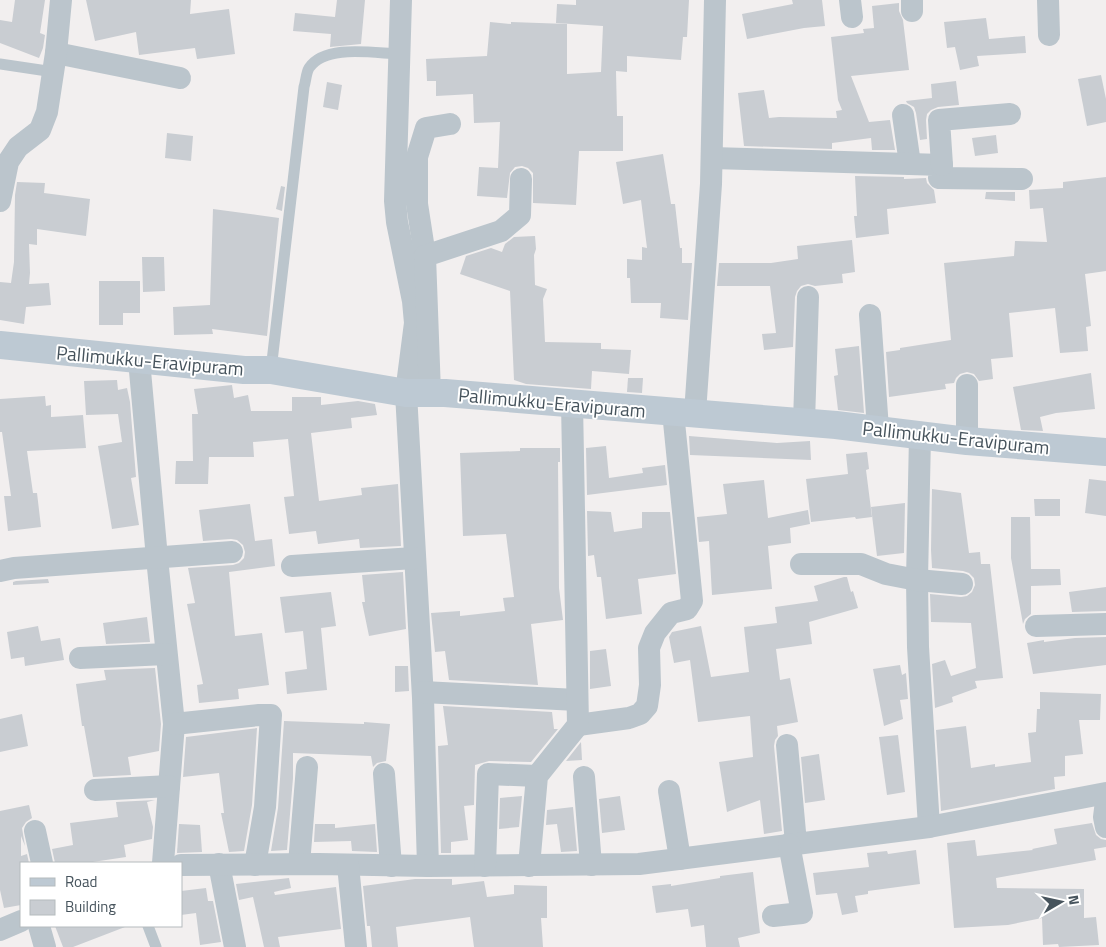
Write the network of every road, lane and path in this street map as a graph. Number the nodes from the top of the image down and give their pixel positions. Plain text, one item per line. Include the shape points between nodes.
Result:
1 (61, 0) edge
2 (400, 0) edge
3 (715, 0) edge
4 (1048, 0) edge
5 (1049, 35) dead end
6 (398, 54) junction
7 (55, 62) junction
8 (0, 64) edge
9 (180, 78) dead end
10 (1010, 114) dead end
11 (903, 115) dead end
12 (450, 124) dead end
13 (712, 158) junction
14 (910, 164) junction
15 (942, 165) junction
16 (520, 178) dead end
17 (1022, 179) dead end
18 (0, 201) edge
19 (425, 256) junction
20 (808, 297) dead end
21 (870, 315) dead end
22 (0, 345) edge
23 (139, 360) junction
24 (271, 370) junction
25 (967, 385) dead end
26 (418, 393) junction
27 (572, 403) junction
28 (684, 412) junction
29 (804, 422) junction
30 (878, 429) junction
31 (920, 436) junction
32 (967, 441) junction
33 (1106, 452) edge
34 (232, 552) dead end
35 (157, 558) junction
36 (414, 558) junction
37 (801, 564) dead end
38 (292, 566) dead end
39 (0, 571) edge
40 (917, 580) junction
41 (962, 584) dead end
42 (1106, 624) edge
43 (1036, 626) dead end
44 (166, 654) junction
45 (80, 658) dead end
46 (423, 692) junction
47 (577, 700) junction
48 (174, 724) junction
49 (578, 725) junction
50 (786, 745) dead end
51 (307, 768) dead end
52 (384, 774) dead end
53 (538, 776) junction
54 (584, 777) dead end
55 (169, 786) junction
56 (95, 790) dead end
57 (670, 792) dead end
58 (1106, 793) edge
59 (1106, 801) edge
60 (929, 827) junction
61 (1106, 827) edge
62 (35, 831) dead end
63 (792, 843) junction
64 (680, 859) junction
65 (42, 862) edge
66 (163, 862) edge
67 (219, 864) junction
68 (299, 864) junction
69 (182, 865) edge
70 (256, 865) junction
71 (348, 865) junction
72 (592, 865) junction
73 (391, 866) junction
74 (428, 866) junction
75 (485, 866) junction
76 (529, 866) junction
77 (773, 916) dead end
78 (40, 927) edge
79 (148, 927) edge
80 (45, 947) edge
81 (156, 947) edge
82 (235, 947) edge
83 (356, 947) edge

1 - 7 street
2 - 6 street
3 - 13 street
4 - 5 street
6 - 24 lane via 336,52 318,58 309,69 304,87
6 - 26 street via 394,201 414,301
7 - 8 lane
7 - 9 street
7 - 18 street via 47,112 40,130 18,147 8,162
10 - 15 street via 940,120
11 - 14 street
12 - 19 street via 426,128 417,157 417,204
13 - 14 street
13 - 28 street
14 - 15 street
15 - 17 street via 939,178
16 - 19 street via 520,215 501,231
19 - 26 street
20 - 29 street
21 - 30 street
22 - 23 main road, Pallimukku-Eravipuram
23 - 24 main road, Pallimukku-Eravipuram
23 - 35 street
24 - 26 main road, Pallimukku-Eravipuram
25 - 32 street
26 - 27 main road, Pallimukku-Eravipuram
26 - 36 street
27 - 28 main road, Pallimukku-Eravipuram
27 - 47 street
28 - 29 main road, Pallimukku-Eravipuram
28 - 49 street via 692,601 687,609 671,613 655,633 649,648 647,706 640,714
29 - 30 main road, Pallimukku-Eravipuram
30 - 31 main road, Pallimukku-Eravipuram
31 - 32 main road, Pallimukku-Eravipuram
31 - 40 street
32 - 33 main road, Pallimukku-Eravipuram
34 - 35 street
35 - 39 street
35 - 44 street
36 - 38 street
36 - 46 street
37 - 40 street via 861,564 886,574
40 - 41 street
40 - 60 street
42 - 43 street
44 - 45 street
44 - 48 street
46 - 47 street
46 - 74 street
47 - 49 street
48 - 55 street
48 - 70 street via 271,716 265,807
49 - 53 street
50 - 63 street
51 - 68 street
52 - 73 street
53 - 75 street via 488,774
53 - 76 street
54 - 72 street
55 - 56 street
55 - 66 street
57 - 64 street
58 - 60 street
59 - 61 street
60 - 63 street
62 - 65 street
63 - 64 street
63 - 77 street via 802,913
64 - 72 street
67 - 69 street
67 - 70 street
67 - 82 street
68 - 70 street
68 - 71 street
71 - 73 street
71 - 83 street
72 - 76 street
73 - 74 street
74 - 75 street
75 - 76 street
78 - 80 street
79 - 81 lane

